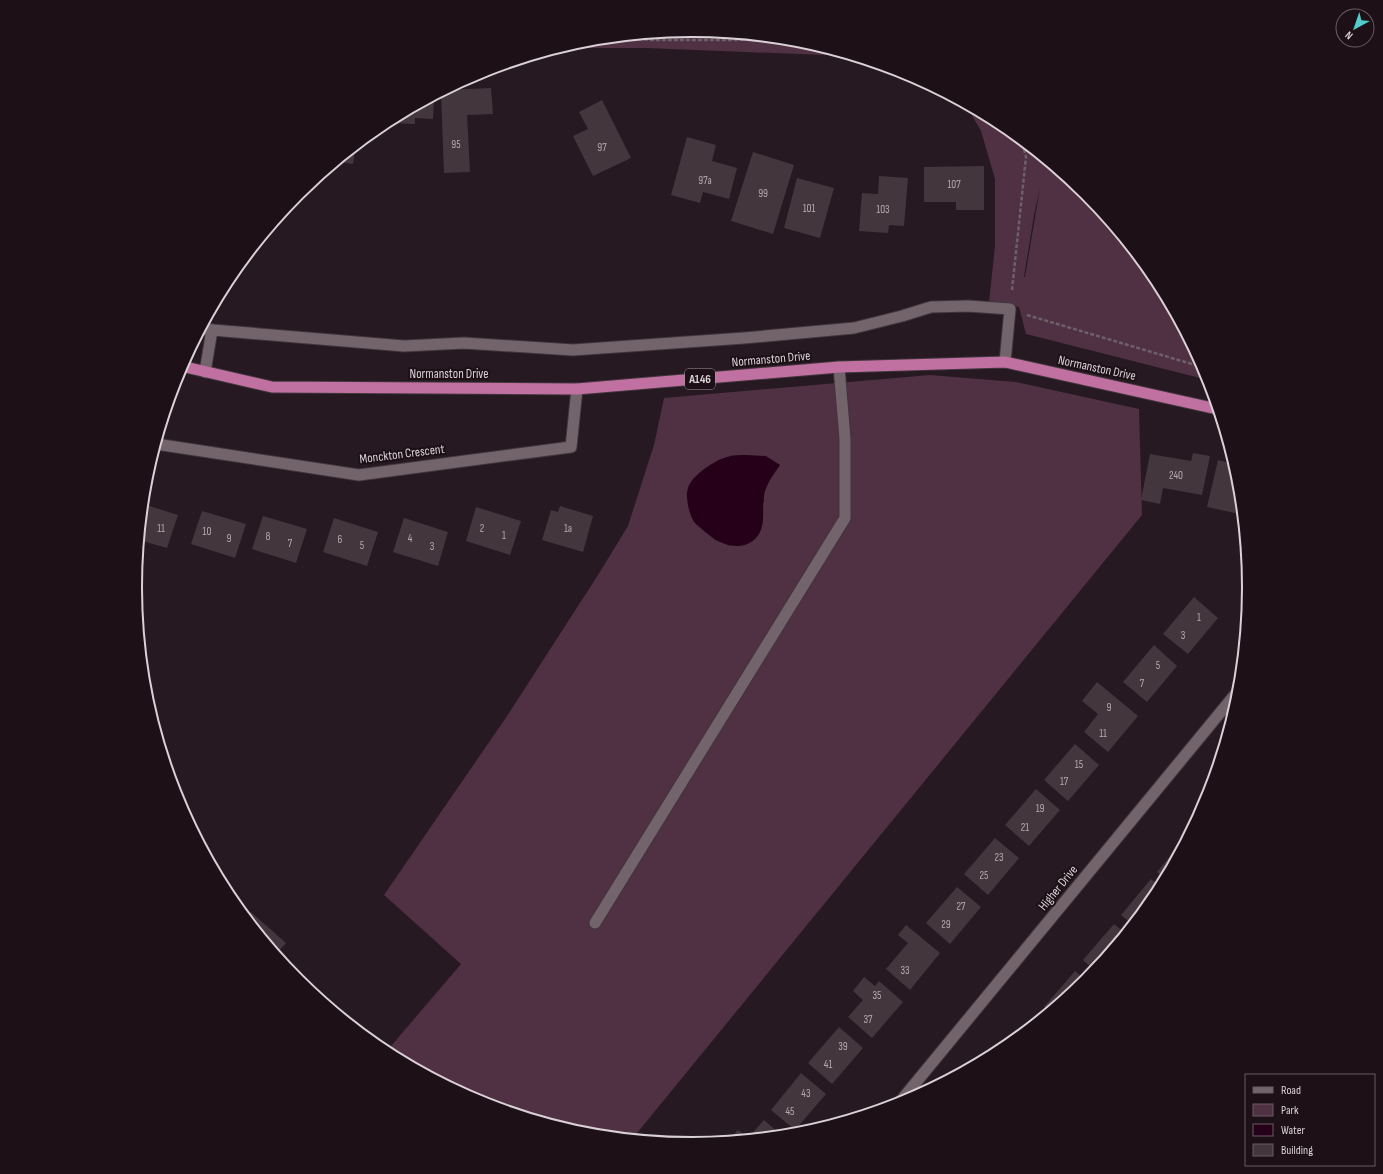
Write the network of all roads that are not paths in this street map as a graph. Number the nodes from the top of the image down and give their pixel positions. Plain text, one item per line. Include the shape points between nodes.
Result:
1 (206, 329) edge
2 (1005, 362) junction
3 (838, 367) junction
4 (187, 368) edge
5 (205, 372) junction
6 (577, 389) junction
7 (1211, 408) edge
8 (160, 445) edge
9 (1229, 702) edge
10 (595, 923) dead end
11 (908, 1092) edge

1 - 2 street via 404,346 464,344 573,350 854,328 931,307 968,306 1010,309
1 - 5 street
2 - 3 highway, Normanston Drive / A146
2 - 7 highway, Normanston Drive / A146
3 - 6 highway, Normanston Drive / A146
3 - 10 street via 845,439 845,518
4 - 5 highway, Normanston Drive / A146
5 - 6 highway, Normanston Drive / A146 via 272,387
6 - 8 street, Monckton Crescent via 571,447 359,475
9 - 11 street, Higher Drive

